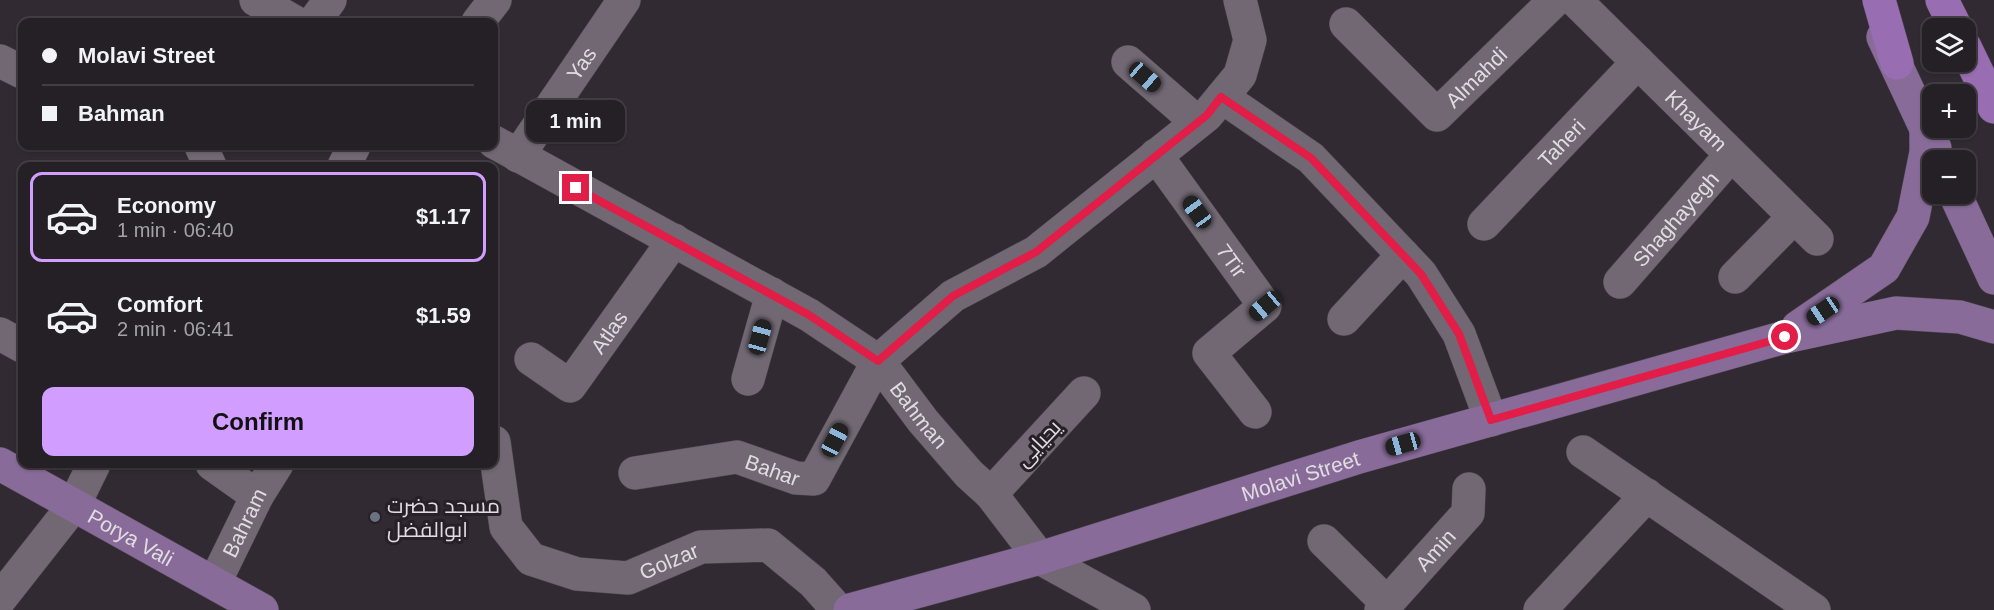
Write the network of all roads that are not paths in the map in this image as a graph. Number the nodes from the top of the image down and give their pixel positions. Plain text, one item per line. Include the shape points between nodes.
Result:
1 (256, 0) edge
2 (330, 0) edge
3 (495, 0) edge
4 (624, 0) edge
5 (1240, 0) edge
6 (1555, 0) edge
7 (1575, 0) edge
8 (1865, 0) edge
9 (1879, 0) edge
10 (1942, 0) edge
11 (288, 18) edge
12 (317, 18) edge
13 (481, 18) edge
14 (1951, 18) edge
15 (1346, 24) dead end
16 (0, 61) edge
17 (1128, 62) dead end
18 (1638, 62) junction
19 (1897, 63) junction
20 (18, 70) edge
21 (1976, 70) edge
22 (1221, 97) junction
23 (1994, 107) edge
24 (1922, 120) edge
25 (1197, 122) junction
26 (1926, 138) edge
27 (506, 149) edge
28 (1156, 155) junction
29 (1731, 155) junction
30 (1960, 204) edge
31 (1794, 217) junction
32 (1484, 224) dead end
33 (1817, 239) dead end
34 (674, 240) junction
35 (1403, 255) junction
36 (1735, 277) dead end
37 (1994, 278) edge
38 (1620, 282) dead end
39 (772, 294) junction
40 (1344, 319) dead end
41 (1994, 327) edge
42 (0, 334) edge
43 (1785, 337) junction
44 (18, 344) edge
45 (531, 359) dead end
46 (878, 361) junction
47 (748, 379) dead end
48 (1084, 393) dead end
49 (1255, 412) dead end
50 (1491, 420) junction
51 (1582, 452) dead end
52 (0, 464) edge
53 (92, 468) edge
54 (218, 468) edge
55 (274, 468) edge
56 (498, 468) edge
57 (635, 473) dead end
58 (1469, 489) dead end
59 (991, 494) junction
60 (1647, 495) junction
61 (257, 496) junction
62 (74, 505) junction
63 (1324, 541) dead end
64 (1040, 558) junction
65 (0, 599) edge
66 (237, 600) edge
67 (1113, 605) edge
68 (1384, 607) edge
69 (838, 610) edge
70 (850, 610) edge
71 (1540, 610) edge
72 (1814, 610) edge

1 - 11 street
2 - 12 street
3 - 13 street
4 - 27 street, Yas
5 - 22 street via 1250,40 1240,75
6 - 15 street, Almahdi via 1437,115
7 - 18 street, Khayam
8 - 19 main road
9 - 19 highway
10 - 14 highway
16 - 20 street
17 - 25 street
18 - 29 street, Khayam
18 - 32 street, Taheri
19 - 24 main road
21 - 23 highway
22 - 25 street
22 - 35 street via 1311,158
25 - 28 street
26 - 43 main road, Molavi Street via 1913,217 1884,268
27 - 34 street, Bahman
28 - 46 street via 1036,252 953,296
28 - 49 street, 7Tir via 1265,306 1209,353
29 - 31 street, Khayam
29 - 38 street, Shaghayegh
30 - 37 main road
31 - 33 street, Khayam
31 - 36 street
34 - 39 street, Bahman
34 - 45 street, Atlas via 570,386
35 - 40 street
35 - 50 street via 1421,274 1459,334
39 - 46 street, Bahman
39 - 47 street
41 - 43 main road, Molavi Street via 1960,317 1896,313
42 - 44 street
43 - 50 main road, Molavi Street
46 - 57 street, Bahar via 814,479 796,478 737,457
46 - 59 street, Bahman via 923,421
48 - 59 street, یحیایی
50 - 64 main road, Molavi Street via 1359,457
51 - 60 street
52 - 62 main road, Porya Vali
53 - 62 street
54 - 61 street
55 - 61 street, Bahram
56 - 69 street, Golzar via 506,527 531,559 577,574 628,578 701,547 768,545 813,582
58 - 68 street, Amin via 1468,513
59 - 64 street, Bahman
60 - 71 street
60 - 72 street
61 - 66 street, Bahram
62 - 65 street
62 - 66 main road, Porya Vali
63 - 68 street, Amin
64 - 67 street
64 - 70 main road, Molavi Street

